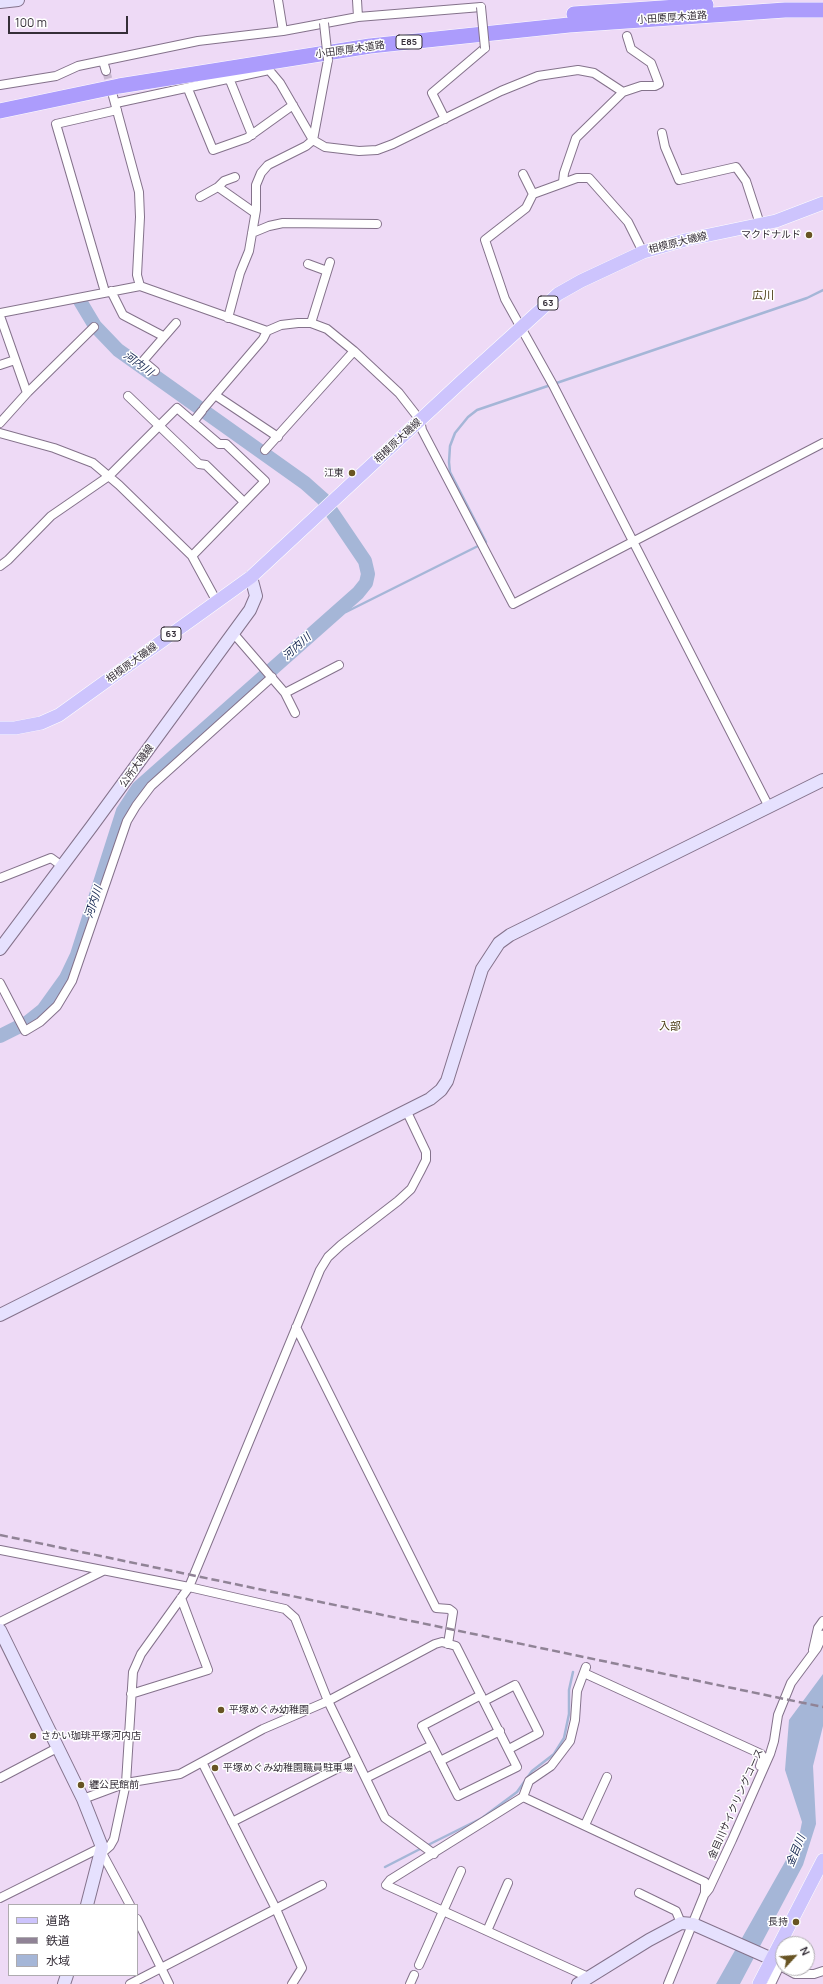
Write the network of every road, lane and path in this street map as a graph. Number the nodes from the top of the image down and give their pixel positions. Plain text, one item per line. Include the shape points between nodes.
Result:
1 (18, 0) edge
2 (278, 0) edge
3 (357, 0) edge
4 (803, 0) edge
5 (0, 2) edge
6 (823, 10) edge
7 (358, 16) junction
8 (324, 23) junction
9 (283, 31) junction
10 (627, 36) dead end
11 (103, 61) junction
12 (106, 71) tunnel mouth
13 (229, 78) junction
14 (0, 85) edge
15 (188, 89) junction
16 (623, 92) junction
17 (0, 101) edge
18 (115, 103) junction
19 (294, 105) junction
20 (0, 111) edge
21 (445, 119) junction
22 (662, 133) dead end
23 (252, 135) junction
24 (313, 140) junction
25 (523, 174) dead end
26 (235, 177) dead end
27 (563, 182) junction
28 (218, 187) junction
29 (532, 194) junction
30 (200, 197) dead end
31 (823, 203) edge
32 (255, 213) junction
33 (377, 224) dead end
34 (760, 224) junction
35 (252, 233) junction
36 (642, 252) junction
37 (330, 262) dead end
38 (308, 264) dead end
39 (327, 271) junction
40 (140, 286) junction
41 (108, 292) junction
42 (0, 313) edge
43 (0, 316) edge
44 (228, 318) junction
45 (176, 323) dead end
46 (311, 323) junction
47 (521, 326) junction
48 (94, 327) dead end
49 (266, 331) junction
50 (163, 336) junction
51 (354, 351) junction
52 (15, 360) junction
53 (0, 365) edge
54 (155, 371) dead end
55 (27, 393) junction
56 (215, 395) junction
57 (128, 396) dead end
58 (420, 420) junction
59 (0, 422) edge
60 (193, 422) junction
61 (159, 426) junction
62 (0, 433) edge
63 (278, 436) junction
64 (823, 443) edge
65 (265, 450) dead end
66 (109, 476) junction
67 (244, 502) junction
68 (634, 541) junction
69 (192, 556) junction
70 (0, 566) edge
71 (251, 577) junction
72 (217, 602) junction
73 (234, 634) junction
74 (339, 665) dead end
75 (270, 675) junction
76 (285, 693) junction
77 (295, 713) dead end
78 (0, 728) edge
79 (823, 780) edge
80 (769, 807) junction
81 (62, 866) junction
82 (0, 878) edge
83 (0, 949) edge
84 (0, 983) edge
85 (406, 1110) junction
86 (0, 1315) edge
87 (296, 1327) junction
88 (0, 1550) edge
89 (103, 1571) junction
90 (189, 1587) junction
91 (181, 1598) junction
92 (823, 1621) edge
93 (0, 1622) edge
94 (0, 1630) edge
95 (823, 1636) edge
96 (448, 1644) junction
97 (813, 1653) junction
98 (131, 1694) junction
99 (483, 1698) junction
100 (328, 1701) junction
101 (500, 1731) junction
102 (432, 1745) junction
103 (56, 1748) junction
104 (509, 1749) junction
105 (356, 1759) junction
106 (440, 1761) junction
107 (202, 1762) junction
108 (607, 1777) dead end
109 (0, 1778) edge
110 (366, 1778) junction
111 (758, 1779) junction
112 (126, 1783) junction
113 (523, 1797) junction
114 (83, 1799) junction
115 (232, 1822) junction
116 (585, 1825) junction
117 (102, 1850) junction
118 (434, 1854) junction
119 (823, 1860) edge
120 (461, 1871) dead end
121 (508, 1883) dead end
122 (322, 1885) dead end
123 (639, 1894) dead end
124 (704, 1895) junction
125 (0, 1898) edge
126 (87, 1904) edge
127 (129, 1904) edge
128 (276, 1909) junction
129 (443, 1911) junction
130 (138, 1921) edge
131 (690, 1925) junction
132 (487, 1931) junction
133 (792, 1936) edge
134 (775, 1963) edge
135 (419, 1965) dead end
136 (162, 1968) junction
137 (775, 1970) edge
138 (414, 1975) dead end
139 (583, 1981) edge
140 (130, 1984) edge
141 (169, 1984) edge
142 (292, 1984) edge
143 (410, 1984) edge
144 (668, 1984) edge
145 (760, 1984) edge

1 - 5 street
2 - 9 street
3 - 7 street
4 - 17 highway, 小田原厚木道路 / E85 via 620,10 369,36 118,77
6 - 20 highway, 小田原厚木道路 / E85 via 598,23 370,46 119,86
7 - 8 street
7 - 21 street, bridge via 481,7 485,48 432,92
8 - 9 street
8 - 24 street, bridge via 328,60
9 - 11 street via 198,41
10 - 16 street via 632,49 651,64 659,84
11 - 12 street
11 - 14 street via 78,66 56,76
13 - 15 street
13 - 19 street via 269,70
13 - 23 street
15 - 18 street
15 - 23 street via 213,150
16 - 21 street via 594,73 578,70 556,73 538,76
16 - 27 street via 576,138
18 - 40 street via 139,192 137,275
18 - 41 street via 56,124
19 - 23 street
19 - 24 street
21 - 24 street via 377,150 359,151 326,147
22 - 34 street via 679,180 736,168 746,181
24 - 32 street via 268,165 261,173 256,185
25 - 29 street
26 - 28 street via 224,181
27 - 29 street
27 - 36 street via 589,178 628,222
28 - 30 street
28 - 32 street
29 - 47 street via 526,208 485,240 505,299
31 - 34 main road, 相模原大磯線 / 63
32 - 35 street
33 - 35 street via 283,223
34 - 36 main road, 相模原大磯線 / 63
35 - 44 street via 249,251 240,273
36 - 47 main road, 相模原大磯線 / 63 via 558,294
37 - 39 street
38 - 39 street
39 - 46 street
40 - 41 street
40 - 44 street
41 - 42 street
41 - 50 street via 123,315
43 - 52 street
44 - 49 street
45 - 50 street
46 - 49 street via 281,325
46 - 51 street via 327,329
47 - 58 main road, 相模原大磯線 / 63
47 - 68 street
48 - 55 street
49 - 56 street via 263,339
50 - 54 street via 142,361
51 - 58 street via 399,393
51 - 63 street
52 - 53 street
52 - 55 street
55 - 59 street
56 - 60 street
56 - 63 street
57 - 61 street
58 - 68 street via 422,430 513,604
58 - 71 main road, 相模原大磯線 / 63
60 - 61 street via 177,408
60 - 67 street via 219,444 226,444 265,481
61 - 66 street
61 - 67 street via 199,464 206,465
62 - 66 street via 61,450 93,464
63 - 65 street
64 - 68 street
66 - 69 street
66 - 70 street via 51,516
67 - 69 street
68 - 80 street
69 - 72 street
71 - 72 main road, 相模原大磯線 / 63
71 - 73 street, 公所大磯線 via 256,596
72 - 78 main road, 相模原大磯線 / 63 via 59,715 41,723
73 - 75 street
73 - 81 street, 公所大磯線
74 - 76 street
75 - 76 street
75 - 84 street via 151,786 136,806 127,821 72,981 57,1006 40,1022 25,1031
76 - 77 street
79 - 80 street
80 - 85 street via 510,935 499,943 482,969 447,1081 430,1099
81 - 82 street via 51,858
81 - 83 street, 公所大磯線
85 - 86 street
85 - 87 street via 426,1152 426,1160 420,1172 411,1189 328,1257
87 - 90 street
87 - 96 street via 436,1608 449,1609 453,1612
88 - 89 street
89 - 90 street
89 - 93 street
90 - 91 street
90 - 100 street via 285,1609 295,1618
91 - 98 street via 141,1654 133,1672
91 - 98 street via 208,1670
92 - 97 street via 812,1647
94 - 103 street
95 - 97 street, 金目川サイクリングコース
96 - 99 street via 456,1646
96 - 100 street via 435,1644
97 - 111 street, 金目川サイクリングコース via 791,1683 778,1714 770,1754
98 - 112 street
99 - 101 street
99 - 102 street via 422,1726
99 - 104 street via 515,1685 539,1733
100 - 105 street
100 - 107 street via 263,1729
101 - 104 street
101 - 106 street
102 - 106 street
102 - 110 street
103 - 109 street
103 - 114 street
104 - 106 street via 517,1767 458,1796
105 - 110 street
105 - 115 street
107 - 112 street via 180,1774
107 - 115 street
108 - 116 street
110 - 118 street via 385,1818
111 - 113 street via 763,1757 761,1754 585,1670 577,1692 570,1741 551,1766 530,1781
111 - 124 street, 金目川サイクリングコース via 732,1840
112 - 114 street
112 - 117 street via 114,1839 110,1846
113 - 116 street
113 - 118 street
114 - 117 street
115 - 128 street
116 - 124 street via 705,1882
117 - 125 street
117 - 126 street
117 - 127 street
118 - 129 street via 390,1880 386,1885
119 - 133 main road
120 - 129 street
121 - 132 street
122 - 128 street
123 - 131 street via 676,1912
124 - 131 street, 金目川サイクリングコース
128 - 136 street
128 - 142 street via 302,1968
129 - 132 street
129 - 135 street
130 - 136 street
131 - 134 street
131 - 139 street via 649,1940
131 - 144 street
132 - 139 street
136 - 140 street
136 - 141 street
137 - 145 main road
138 - 143 street

